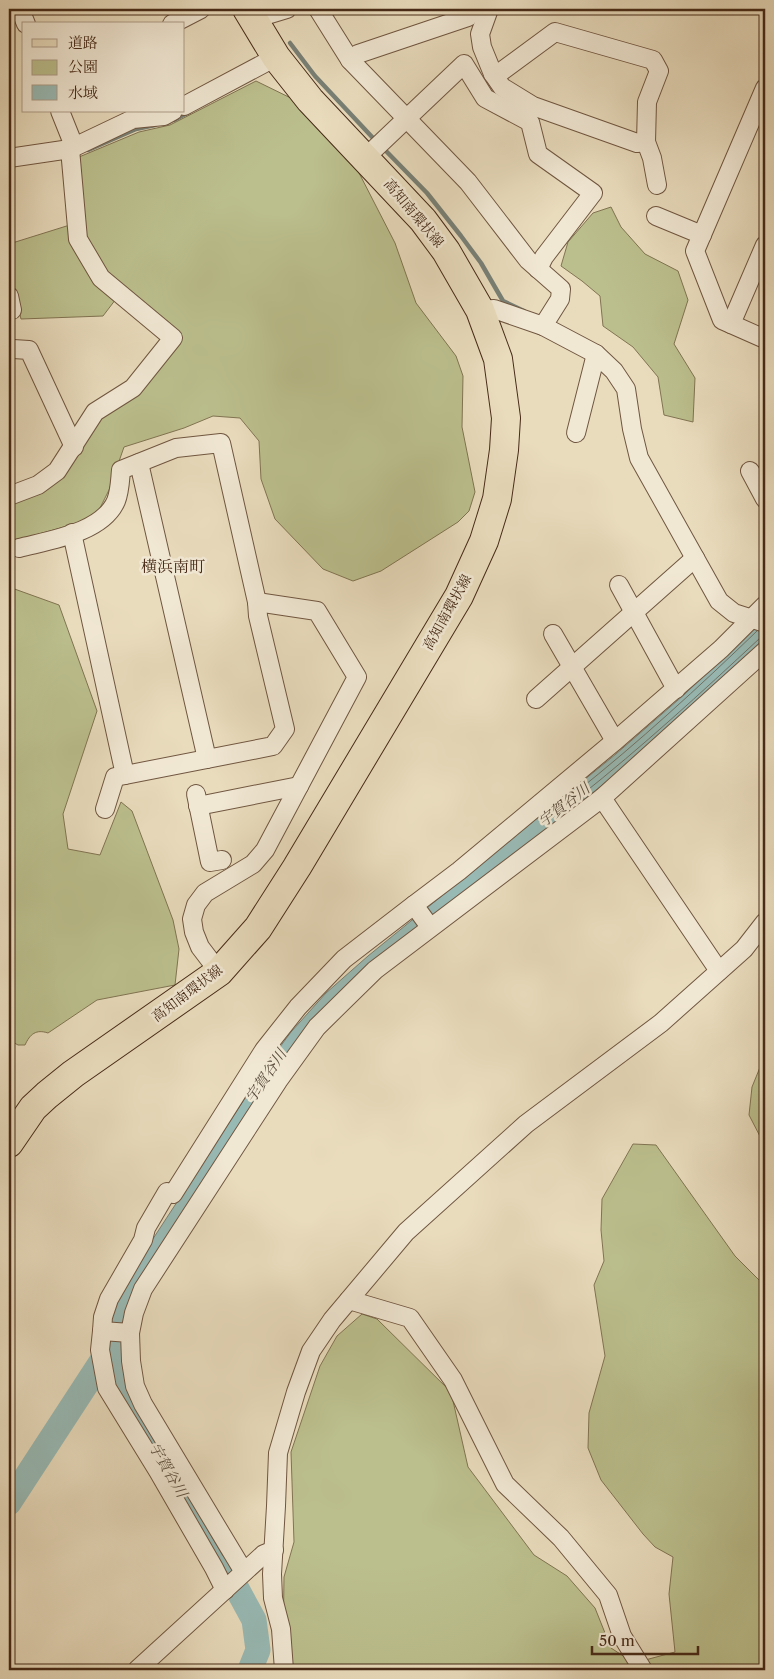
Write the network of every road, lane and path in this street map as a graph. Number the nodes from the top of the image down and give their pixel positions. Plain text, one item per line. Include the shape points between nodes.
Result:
1 (20, 9) edge
2 (201, 9) edge
3 (287, 9) edge
4 (318, 9) edge
5 (472, 9) edge
6 (489, 9) edge
7 (250, 14) edge
8 (25, 22) edge
9 (176, 22) edge
10 (276, 57) junction
11 (350, 60) junction
12 (493, 74) junction
13 (765, 88) edge
14 (185, 105) edge
15 (60, 112) edge
16 (172, 112) edge
17 (406, 118) junction
18 (646, 142) junction
19 (72, 148) junction
20 (9, 158) edge
21 (365, 158) junction
22 (657, 185) dead end
23 (656, 216) dead end
24 (702, 235) junction
25 (765, 245) edge
26 (538, 268) junction
27 (480, 310) junction
28 (731, 324) junction
29 (543, 326) junction
30 (765, 338) edge
31 (10, 345) edge
32 (596, 354) junction
33 (576, 433) dead end
34 (74, 447) junction
35 (139, 463) junction
36 (750, 471) dead end
37 (9, 496) edge
38 (765, 500) edge
39 (72, 534) junction
40 (19, 548) dead end
41 (696, 558) junction
42 (619, 585) dead end
43 (257, 602) junction
44 (634, 613) junction
45 (760, 617) edge
46 (553, 634) dead end
47 (765, 651) edge
48 (572, 668) junction
49 (676, 689) junction
50 (536, 699) dead end
51 (615, 742) junction
52 (207, 759) junction
53 (126, 775) junction
54 (299, 786) junction
55 (602, 798) junction
56 (105, 809) dead end
57 (222, 860) dead end
58 (415, 907) junction
59 (765, 922) edge
60 (429, 925) junction
61 (719, 971) junction
62 (219, 972) junction
63 (9, 1143) edge
64 (349, 1300) junction
65 (104, 1331) junction
66 (128, 1332) junction
67 (274, 1550) junction
68 (235, 1581) junction
69 (137, 1670) edge
70 (284, 1670) edge
71 (643, 1670) edge

1 - 8 street
2 - 9 street
3 - 7 street
4 - 11 street
5 - 11 street via 468,17 358,54
6 - 12 street via 480,34
7 - 10 main road, 高知南環状線
10 - 14 street
10 - 21 main road, 高知南環状線 via 310,100
11 - 17 street
12 - 18 street via 502,87 533,106 637,144
12 - 18 street via 502,71 555,32 653,60 659,71 647,102
13 - 24 street
15 - 19 street
16 - 19 street via 164,116 133,119
17 - 21 street
17 - 26 street via 468,182 528,260
17 - 26 street via 464,64 485,98 530,122 538,154 593,193
18 - 22 street
19 - 20 street
19 - 34 street via 78,239 101,278 173,338 134,388 95,412
21 - 27 main road, 高知南環状線 via 423,220 446,250
23 - 24 street
24 - 28 street via 695,252 722,320
25 - 28 street
26 - 29 street via 561,289 560,299
27 - 29 street via 494,309
27 - 62 main road, 高知南環状線 via 498,359 506,418 497,499 484,541 459,596 297,867 258,928
28 - 30 street
29 - 32 street
31 - 34 street via 29,350
32 - 33 street
32 - 41 street via 614,371 626,389 639,458
34 - 37 street via 57,471 38,485
35 - 39 street via 121,470 117,500 110,511 94,525
35 - 43 street via 176,448 221,443
35 - 52 street
36 - 38 street
39 - 40 street
39 - 53 street
41 - 44 street
41 - 45 street via 719,601 734,613
42 - 44 street
43 - 52 street via 285,729 273,746
43 - 54 street via 317,611 357,677
44 - 48 street
44 - 49 street
45 - 49 street
46 - 48 street
47 - 55 street
48 - 50 street
48 - 51 street
49 - 51 street
51 - 58 street
52 - 53 street
53 - 56 street via 115,777
54 - 57 street via 197,800 210,862
54 - 62 street via 265,850 254,864 205,893 196,905 192,919 194,932 200,947
55 - 60 street
55 - 61 street
58 - 60 street
58 - 65 street via 344,959 298,1007 264,1050 173,1194 168,1192 146,1228 144,1240 109,1299 103,1317
59 - 61 street via 744,949
60 - 66 street via 375,970 317,1027 278,1081 143,1290
61 - 64 street via 661,1023 526,1124 406,1232
62 - 63 main road, 高知南環状線 via 47,1094
64 - 67 street via 312,1351 290,1410 278,1453
64 - 71 street via 410,1318 452,1380 505,1484 561,1538 608,1595 622,1636
65 - 66 street
65 - 68 street via 100,1350 107,1388 214,1568
66 - 68 street via 135,1386
67 - 68 street via 264,1554
67 - 70 street via 274,1598 281,1629
68 - 69 street

